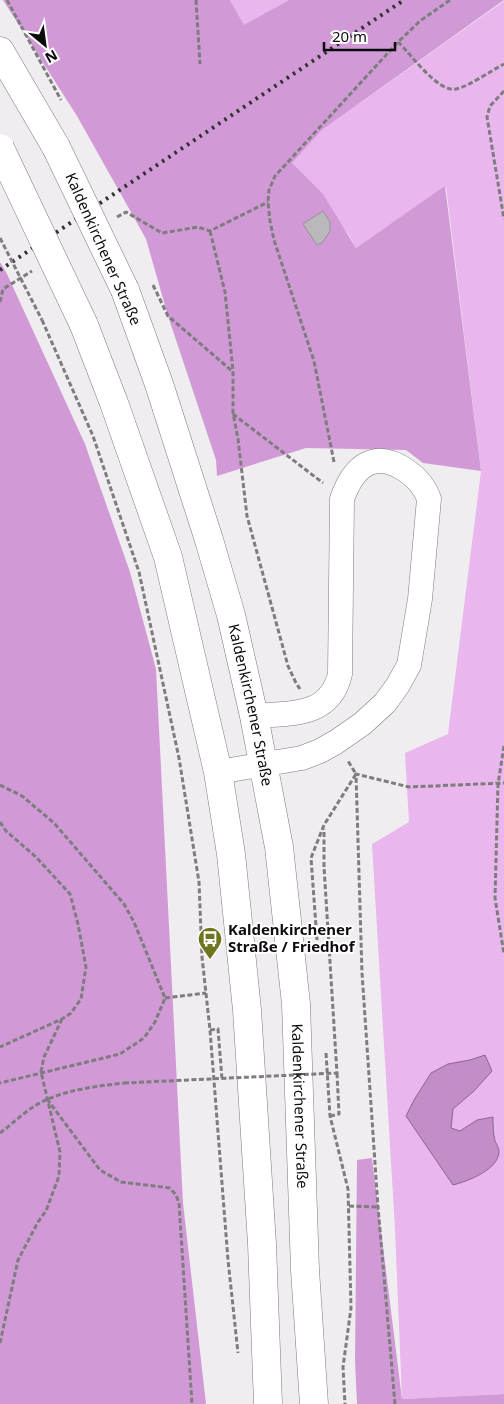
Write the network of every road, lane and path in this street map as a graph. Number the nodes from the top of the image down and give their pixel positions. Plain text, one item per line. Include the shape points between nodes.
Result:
1 (7, 0) edge
2 (196, 0) edge
3 (450, 0) edge
4 (398, 42) junction
5 (0, 51) edge
6 (200, 64) dead end
7 (504, 64) edge
8 (504, 91) edge
9 (62, 102) dead end
10 (0, 148) edge
11 (268, 202) junction
12 (504, 219) edge
13 (198, 227) dead end
14 (210, 231) junction
15 (0, 238) edge
16 (151, 282) dead end
17 (233, 372) junction
18 (233, 413) junction
19 (342, 499) junction
20 (315, 708) junction
21 (254, 716) junction
22 (336, 742) junction
23 (504, 746) edge
24 (263, 764) junction
25 (218, 772) junction
26 (356, 774) junction
27 (498, 784) junction
28 (504, 784) edge
29 (0, 785) edge
30 (0, 822) edge
31 (324, 825) junction
32 (318, 947) dead end
33 (504, 954) edge
34 (206, 993) junction
35 (165, 998) junction
36 (62, 1020) junction
37 (210, 1030) junction
38 (0, 1047) edge
39 (325, 1047) dead end
40 (41, 1072) junction
41 (337, 1073) junction
42 (222, 1079) junction
43 (0, 1083) edge
44 (47, 1100) junction
45 (330, 1116) junction
46 (0, 1133) edge
47 (349, 1206) junction
48 (378, 1208) junction
49 (0, 1344) edge
50 (239, 1362) dead end
51 (192, 1404) edge
52 (268, 1404) edge
53 (314, 1404) edge
54 (345, 1404) edge
55 (395, 1404) edge

1 - 9 path
2 - 6 path
3 - 4 path via 420,21
4 - 7 path via 448,89 465,86
4 - 11 path via 275,176
5 - 21 main road, Kaldenkirchener Straße, bridge via 56,147 124,290 159,384 209,540
8 - 12 path via 490,106 487,117
10 - 25 main road, bridge via 84,324 168,557
11 - 14 path
11 - 19 path via 274,240 314,362
13 - 14 path
14 - 17 path via 225,292
15 - 34 path, bridge via 42,320 93,436 139,572 181,768 199,882
16 - 17 path via 168,316
17 - 18 path
18 - 19 path
18 - 20 path via 247,516 288,666 296,684
19 - 20 lane via 340,674 333,692
19 - 22 lane via 359,469 366,464 386,461 412,474 429,499 420,599 409,665 398,686 376,714
20 - 21 lane via 305,712
21 - 24 main road, Kaldenkirchener Straße
22 - 24 lane via 302,758
22 - 26 path
23 - 27 path
24 - 25 lane
24 - 53 main road, Kaldenkirchener Straße via 279,847 296,1004 305,1270
25 - 52 main road via 231,854 247,1010 262,1244
26 - 27 path via 409,787
26 - 31 path
26 - 48 path via 362,973
27 - 28 path
27 - 33 path via 495,898
29 - 35 path via 22,796 54,823 124,904
30 - 36 path via 70,894 86,967 81,999
31 - 32 path via 311,858
31 - 41 path, bridge
34 - 35 path
34 - 37 path
35 - 40 path via 144,1038 120,1054
36 - 38 path
36 - 40 path via 44,1057
37 - 42 path via 218,1029
37 - 50 path
39 - 45 path
40 - 43 path
40 - 44 path
41 - 42 path, bridge
41 - 45 path via 339,1114
42 - 44 path, bridge via 88,1087
44 - 46 path
44 - 49 path via 60,1152 59,1176 46,1210 18,1260
44 - 51 path via 100,1170 121,1182 170,1188 176,1194
45 - 47 path via 348,1189
47 - 48 path
47 - 54 path via 352,1308 343,1367
48 - 55 path

